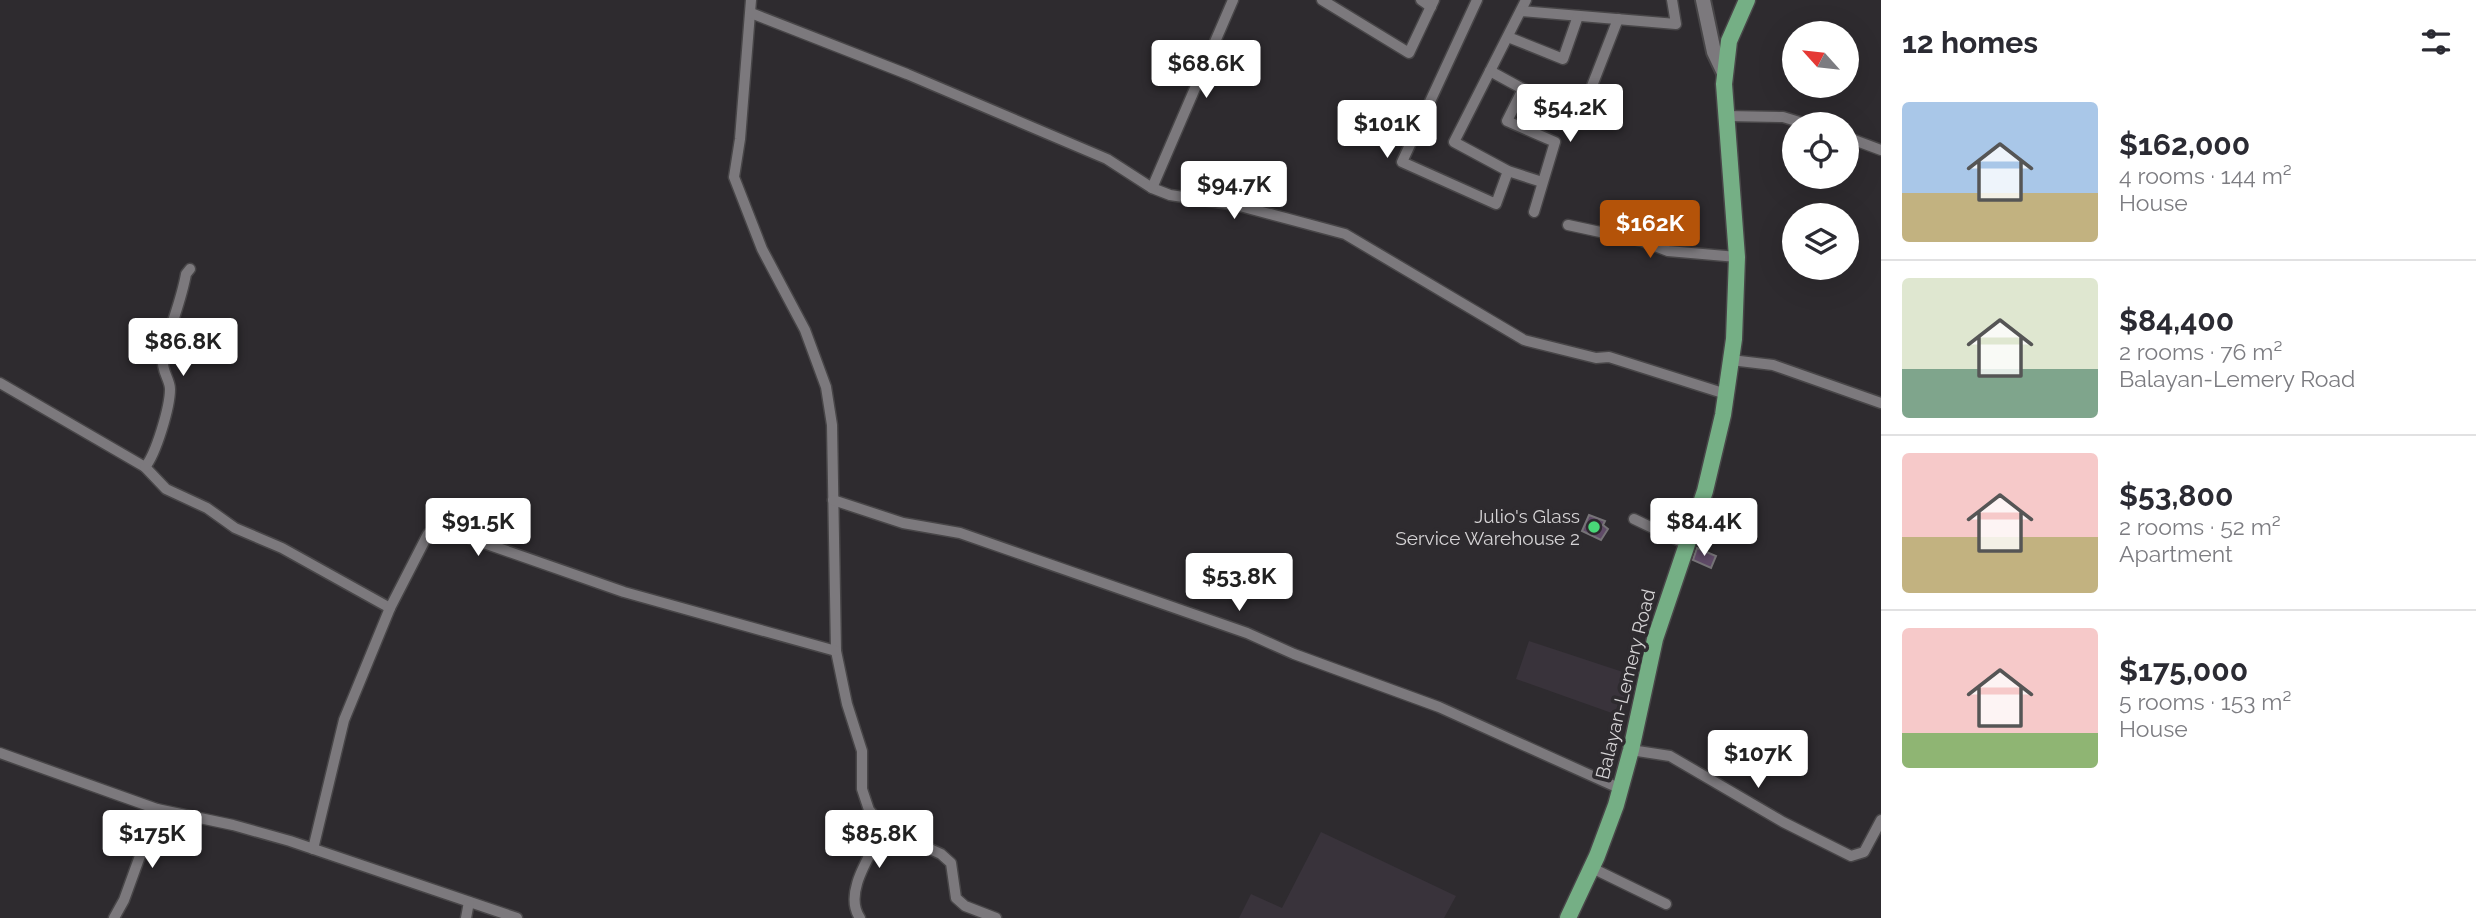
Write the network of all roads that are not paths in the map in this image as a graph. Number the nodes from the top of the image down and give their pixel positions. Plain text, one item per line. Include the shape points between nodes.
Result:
1 (751, 0) edge
2 (1233, 0) edge
3 (1322, 0) edge
4 (1421, 0) edge
5 (1478, 0) edge
6 (1526, 0) edge
7 (1672, 0) edge
8 (1703, 0) edge
9 (1747, 0) edge
10 (1433, 3) edge
11 (1521, 11) junction
12 (751, 13) junction
13 (1578, 16) junction
14 (1618, 19) junction
15 (1508, 37) junction
16 (1490, 71) junction
17 (1725, 75) junction
18 (1523, 89) junction
19 (1726, 116) junction
20 (1782, 117) edge
21 (1859, 142) edge
22 (1881, 150) edge
23 (1508, 171) junction
24 (1542, 182) junction
25 (1152, 188) junction
26 (1534, 212) dead end
27 (1568, 225) dead end
28 (1737, 257) junction
29 (190, 269) dead end
30 (1731, 359) junction
31 (0, 383) edge
32 (1726, 394) junction
33 (1881, 403) edge
34 (145, 467) junction
35 (833, 500) junction
36 (1634, 519) dead end
37 (1686, 544) junction
38 (390, 608) junction
39 (836, 651) junction
40 (1631, 750) junction
41 (0, 752) edge
42 (1621, 789) junction
43 (157, 809) junction
44 (1881, 820) edge
45 (884, 828) junction
46 (313, 849) junction
47 (1592, 868) junction
48 (469, 902) junction
49 (1666, 904) dead end
50 (114, 918) edge
51 (466, 918) edge
52 (517, 918) edge
53 (860, 918) edge
54 (996, 918) edge
55 (1568, 918) edge

1 - 12 street
2 - 25 street
3 - 10 street via 1409,53
4 - 10 street
5 - 23 street via 1402,162 1496,204
6 - 11 street
7 - 14 street via 1676,24
8 - 17 street via 1714,52
9 - 17 main road, Balayan-Lemery Road via 1729,41
11 - 13 street
11 - 15 street
12 - 25 street via 1107,159
12 - 35 street via 734,177 762,249 820,365 832,425
13 - 14 street
13 - 15 street via 1563,59
14 - 18 street via 1583,109
15 - 16 street
16 - 18 street
16 - 23 street via 1454,142
17 - 19 main road, Balayan-Lemery Road
18 - 24 street via 1507,121 1555,142
19 - 20 street
19 - 28 main road, Balayan-Lemery Road
21 - 22 street
23 - 24 street
24 - 26 street
25 - 32 street via 1345,234 1524,340 1596,358 1609,357
27 - 28 street via 1668,251
28 - 30 main road, Balayan-Lemery Road
29 - 34 street via 162,361 169,397 155,449
30 - 32 main road, Balayan-Lemery Road
30 - 33 street via 1773,365
31 - 34 street
32 - 37 main road, Balayan-Lemery Road via 1714,458
34 - 38 street via 166,489
35 - 39 street
35 - 42 street via 903,523 960,533 1247,632 1439,707
36 - 37 street
37 - 40 main road, Balayan-Lemery Road via 1655,639
38 - 39 street via 428,534 444,531 624,592
38 - 46 street via 338,737
39 - 45 street via 846,704 862,751 862,789 869,810
40 - 42 main road, Balayan-Lemery Road
40 - 44 street via 1670,756 1851,856 1864,852
41 - 43 street
42 - 47 main road, Balayan-Lemery Road
43 - 46 street
43 - 50 street
45 - 53 street via 858,877 855,905
45 - 54 street via 941,854 951,863 956,898
46 - 48 street
47 - 49 street
47 - 55 main road, Balayan-Lemery Road
48 - 51 street
48 - 52 street

